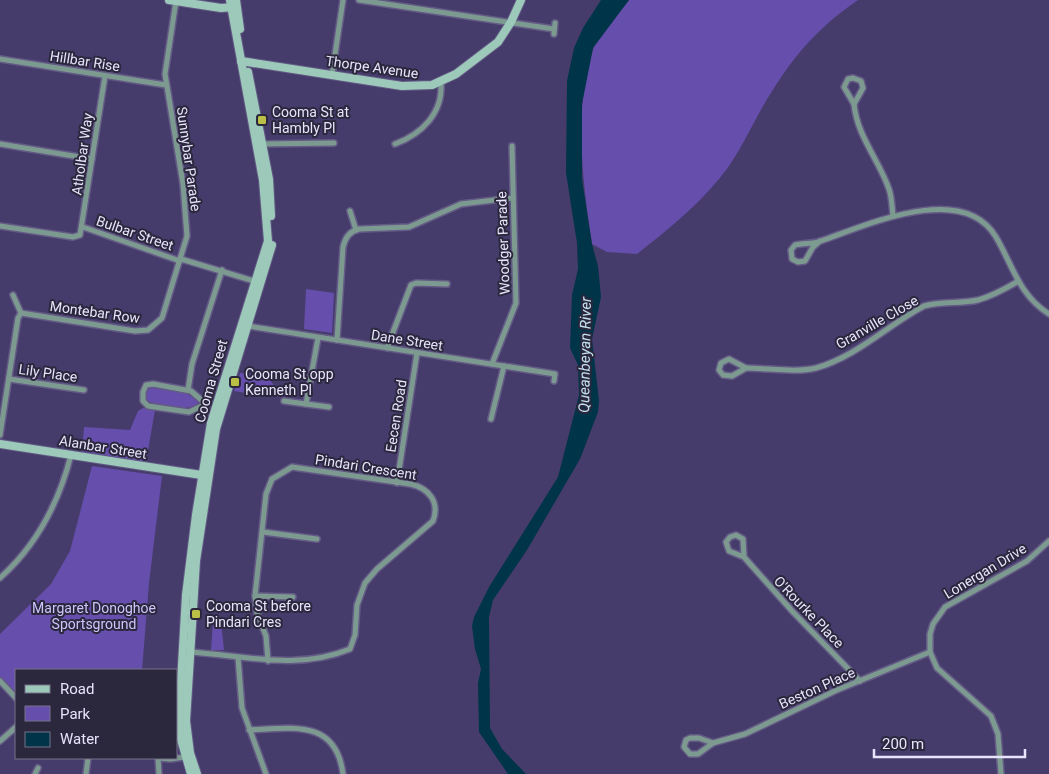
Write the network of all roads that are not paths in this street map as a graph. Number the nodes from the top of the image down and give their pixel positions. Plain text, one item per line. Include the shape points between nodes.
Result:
1 (343, 0) edge
2 (359, 0) edge
3 (521, 0) edge
4 (173, 1) edge
5 (234, 4) edge
6 (511, 22) junction
7 (554, 29) dead end
8 (0, 59) edge
9 (244, 62) junction
10 (332, 75) junction
11 (105, 76) junction
12 (440, 83) junction
13 (166, 85) junction
14 (854, 104) junction
15 (334, 143) dead end
16 (0, 144) edge
17 (259, 144) junction
18 (395, 144) dead end
19 (512, 146) dead end
20 (92, 159) junction
21 (513, 198) junction
22 (350, 212) dead end
23 (893, 216) junction
24 (0, 226) edge
25 (83, 227) junction
26 (356, 230) junction
27 (820, 242) junction
28 (802, 244) junction
29 (809, 256) junction
30 (181, 260) junction
31 (222, 270) junction
32 (259, 282) junction
33 (1017, 282) junction
34 (447, 284) dead end
35 (13, 295) dead end
36 (251, 296) junction
37 (22, 313) junction
38 (1049, 314) edge
39 (162, 318) joint
40 (248, 326) junction
41 (318, 338) junction
42 (337, 340) junction
43 (387, 348) junction
44 (233, 352) junction
45 (417, 353) junction
46 (492, 364) junction
47 (504, 366) junction
48 (746, 368) junction
49 (9, 379) junction
50 (554, 381) dead end
51 (84, 390) dead end
52 (188, 390) junction
53 (284, 401) dead end
54 (206, 404) junction
55 (306, 404) junction
56 (219, 407) junction
57 (329, 408) dead end
58 (491, 419) dead end
59 (0, 435) edge
60 (0, 444) edge
61 (71, 454) junction
62 (206, 476) junction
63 (397, 482) junction
64 (263, 532) junction
65 (317, 539) dead end
66 (1049, 540) edge
67 (744, 557) junction
68 (0, 578) edge
69 (255, 596) junction
70 (293, 597) dead end
71 (187, 652) junction
72 (930, 652) junction
73 (238, 658) junction
74 (268, 661) junction
75 (860, 680) junction
76 (0, 681) edge
77 (15, 697) edge
78 (15, 728) edge
79 (249, 730) junction
80 (0, 741) edge
81 (713, 743) junction
82 (184, 754) edge
83 (88, 759) edge
84 (159, 759) edge
85 (38, 768) dead end
86 (35, 774) edge
87 (86, 774) edge
88 (159, 774) edge
89 (191, 774) edge
90 (197, 774) edge
91 (266, 774) edge
92 (343, 774) edge
93 (1001, 774) edge

1 - 10 street
2 - 6 street
3 - 6 main road, Thorpe Avenue
4 - 5 main road via 221,8
4 - 13 street, Sunnybar Parade
5 - 9 main road, Cooma Street
6 - 7 street
6 - 12 main road, Thorpe Avenue via 498,42
8 - 11 street, Hillbar Rise
9 - 10 main road, Thorpe Avenue
9 - 17 main road, Cooma Street
10 - 12 main road, Thorpe Avenue via 413,87
11 - 13 street, Hillbar Rise
11 - 20 street, Atholbar Way
12 - 18 street via 440,100 432,116 418,133
13 - 30 street, Sunnybar Parade via 187,218 187,236
14 - 14 street via 844,87 848,79 853,78 861,81 863,88
14 - 23 street via 858,125 889,190
15 - 17 street
16 - 20 street
17 - 32 main road, Cooma Street via 269,179 272,238 271,253
19 - 21 street, Woodger Parade
20 - 25 street, Atholbar Way
21 - 26 street via 461,204 409,227
21 - 46 street, Woodger Parade via 516,303
22 - 26 street
23 - 27 street
23 - 33 street via 949,210 971,214 992,230
24 - 25 street, Atholbar Way via 73,237 80,235
25 - 30 street, Bulbar Street
26 - 42 street via 344,242
27 - 28 street
27 - 29 street
28 - 29 street via 808,248
28 - 29 street via 793,247 792,258 802,262
30 - 31 street, Bulbar Street
30 - 39 street, Sunnybar Parade
31 - 32 street, Bulbar Street
31 - 52 street via 192,364
32 - 36 main road, Cooma Street
32 - 40 main road, Cooma Street
33 - 38 street via 1029,298
33 - 48 street, Granville Close via 978,300 924,306 865,344 815,368
34 - 43 street via 411,285
35 - 37 street
36 - 40 main road
36 - 44 main road, Cooma Street
37 - 39 street, Montebar Row via 135,331 153,327
37 - 49 street via 18,318
40 - 41 street, Dane Street
40 - 44 main road via 241,331
40 - 56 main road, Cooma Street
41 - 42 street, Dane Street
41 - 55 street
42 - 43 street, Dane Street
43 - 45 street, Dane Street
44 - 56 main road, Cooma Street
45 - 46 street, Dane Street
45 - 63 street, Eecen Road
46 - 47 street, Dane Street
47 - 50 street, Dane Street via 555,374
47 - 58 street
48 - 48 street, Granville Close via 727,377 719,370 721,364 729,359
49 - 51 street, Lily Place
49 - 59 street
52 - 54 street
52 - 54 street via 150,384 144,389 143,400 152,407 186,412
53 - 55 street
54 - 56 street
55 - 57 street
56 - 62 main road, Cooma Street via 209,436
60 - 61 main road, Alanbar Street
61 - 62 main road, Alanbar Street
61 - 68 street via 58,495 38,535
62 - 71 main road, Cooma Street via 189,566
63 - 64 street, Pindari Crescent via 292,467 277,474 269,484
63 - 74 street, Pindari Crescent via 428,491 437,511 428,526 365,583 357,605 355,635 350,649 288,662
64 - 65 street
64 - 69 street, Pindari Crescent
66 - 72 street, Lonergan Drive via 1027,560 946,607 933,624
67 - 67 street, O'Rourke Place via 727,548 726,542 730,537 736,535 743,539
67 - 75 street, O'Rourke Place
69 - 70 street
69 - 74 street, Pindari Crescent via 257,613 266,636
71 - 73 street, Pindari Crescent
71 - 82 main road, Cooma Street via 180,736
72 - 75 street, Beston Place
72 - 93 street via 942,674 991,716 998,734
73 - 74 street, Pindari Crescent
73 - 79 street via 242,708
75 - 81 street, Beston Place via 745,734
76 - 77 street
78 - 80 street
79 - 91 street
79 - 92 street via 318,732 334,744
81 - 81 street, Beston Place via 695,755 684,747 686,740 694,737
82 - 89 main road, Cooma Street
82 - 90 main road, Cooma Street
83 - 87 street
84 - 88 street
85 - 86 street

